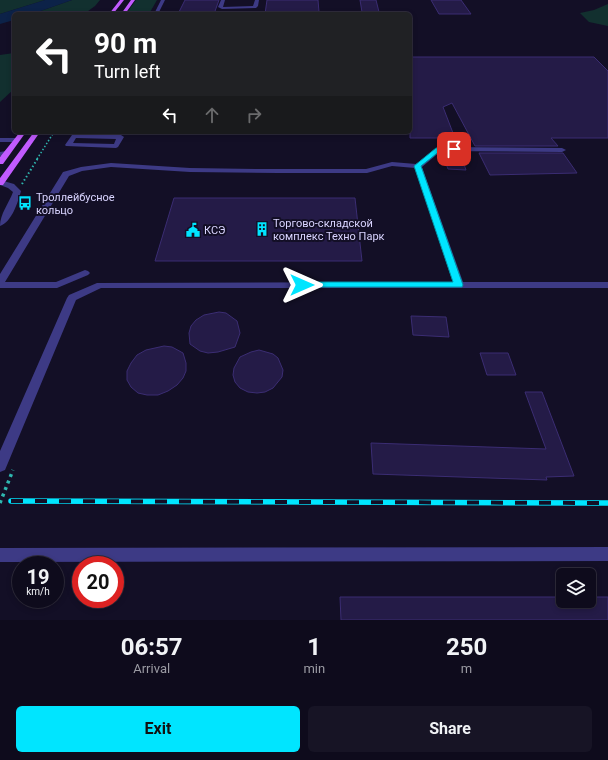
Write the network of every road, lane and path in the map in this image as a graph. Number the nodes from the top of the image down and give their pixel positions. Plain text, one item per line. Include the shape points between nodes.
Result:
1 (122, 0) edge
2 (133, 0) edge
3 (163, 0) edge
4 (222, 0) edge
5 (257, 0) edge
6 (113, 12) edge
7 (124, 12) edge
8 (157, 12) edge
9 (21, 134) edge
10 (36, 134) edge
11 (53, 134) edge
12 (96, 134) edge
13 (0, 140) edge
14 (16, 140) junction
15 (562, 150) dead end
16 (3, 153) edge
17 (0, 162) edge
18 (418, 166) junction
19 (0, 182) edge
20 (17, 191) junction
21 (0, 223) edge
22 (85, 273) dead end
23 (0, 284) edge
24 (458, 285) junction
25 (608, 285) edge
26 (0, 466) edge
27 (608, 554) edge
28 (0, 555) edge

1 - 6 main road
2 - 7 main road
3 - 8 lane
4 - 5 lane via 222,8 254,7
9 - 14 main road
10 - 19 main road
11 - 20 path
12 - 12 lane via 121,137 116,146 68,145 74,136
13 - 14 lane
14 - 16 main road
15 - 18 lane via 439,149
16 - 17 main road
18 - 23 lane via 395,163 367,171 188,170 97,166 80,168 66,174
18 - 24 lane
19 - 20 lane
20 - 21 lane via 7,216
22 - 23 lane via 57,285
24 - 25 lane
24 - 26 lane via 100,285 72,298
27 - 28 lane

